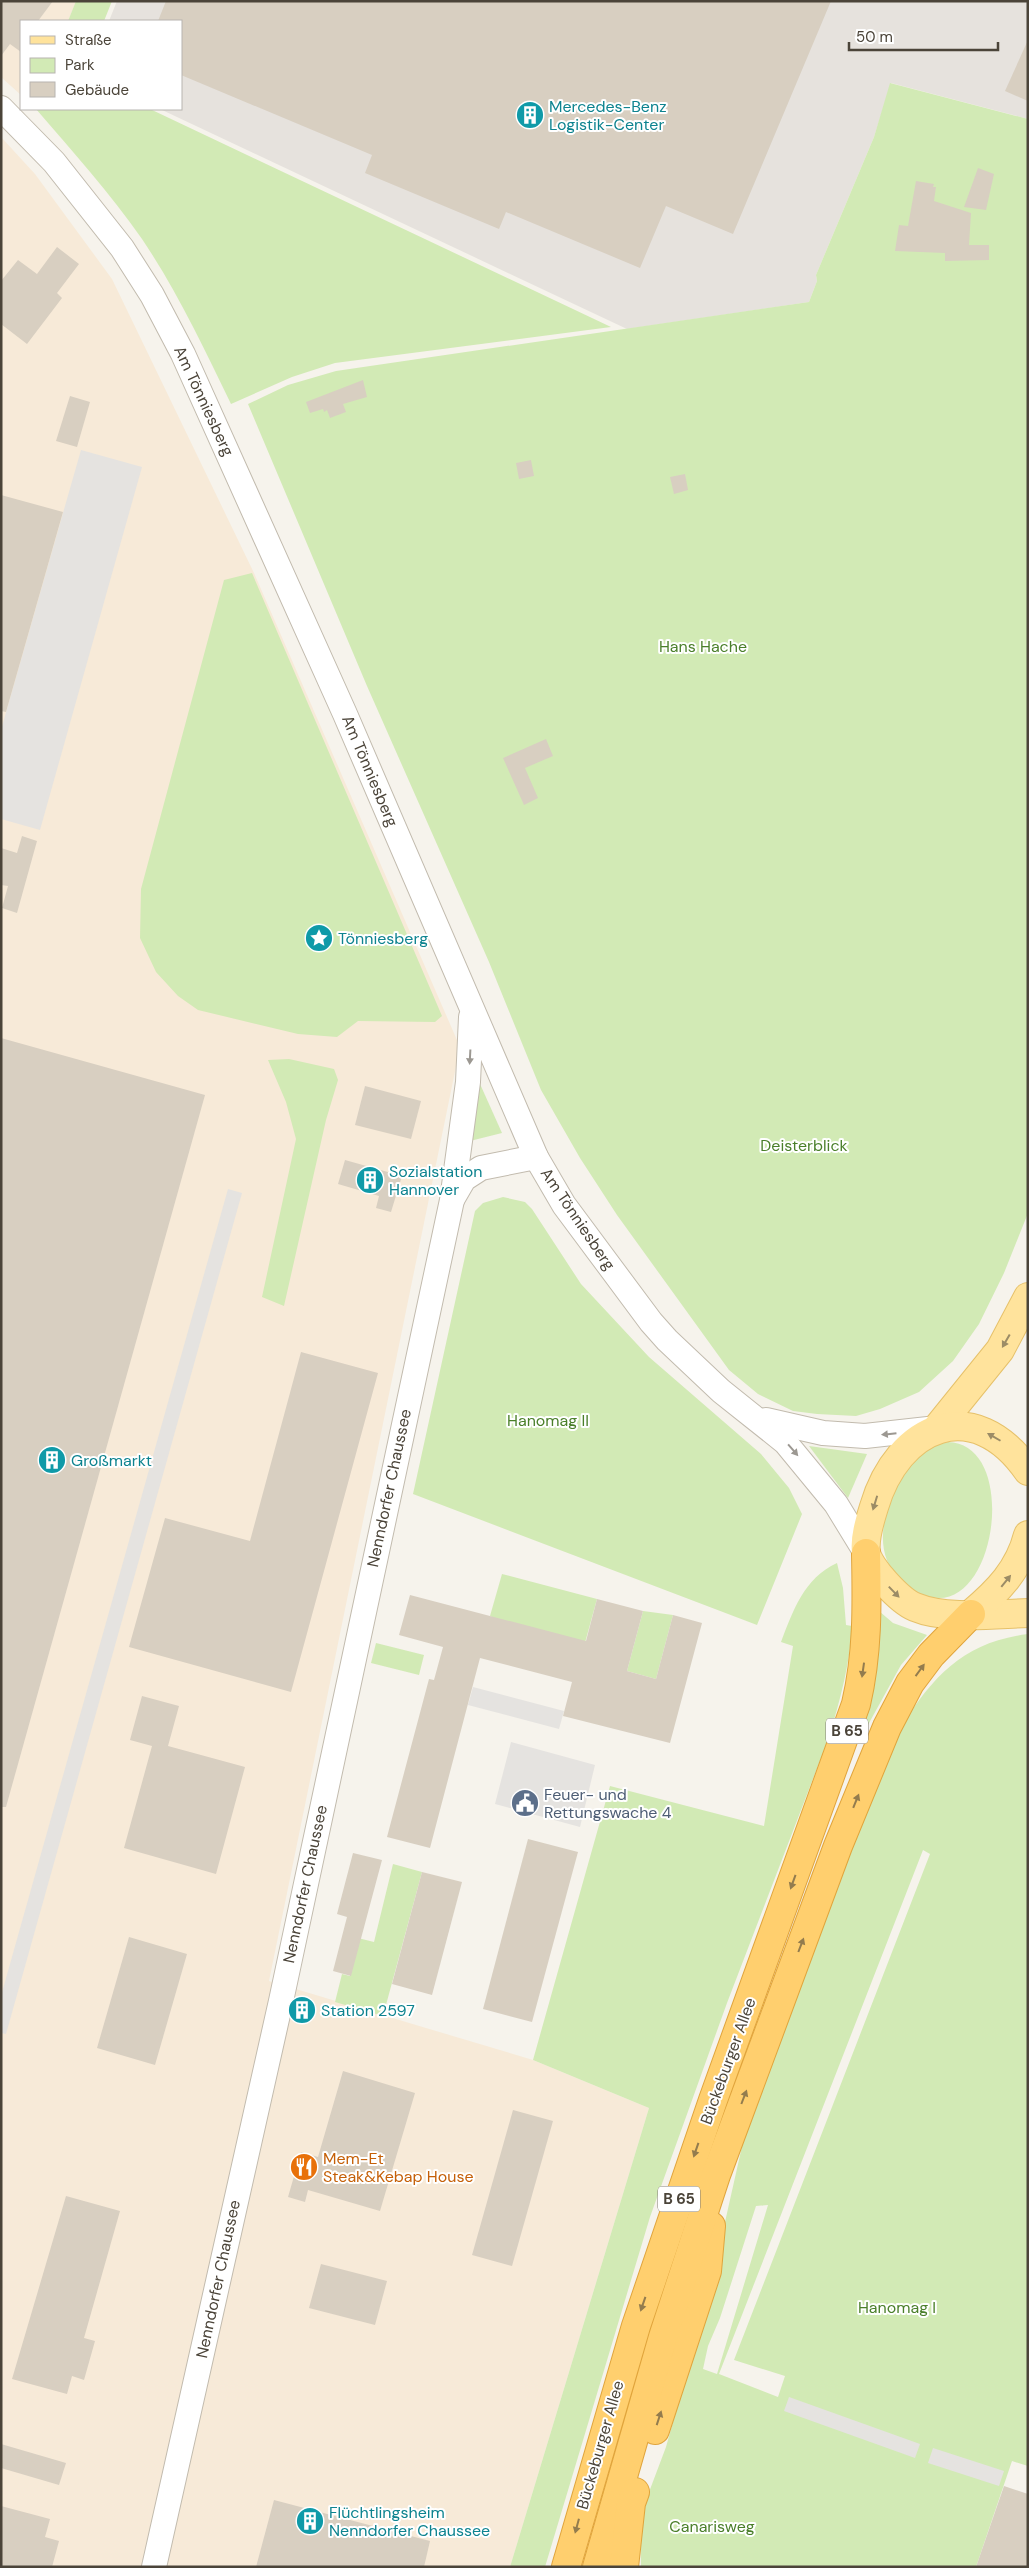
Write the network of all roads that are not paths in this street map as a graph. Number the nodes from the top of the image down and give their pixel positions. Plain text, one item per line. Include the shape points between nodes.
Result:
1 (1, 108) edge
2 (471, 1008) junction
3 (536, 1157) junction
4 (452, 1200) junction
5 (1028, 1297) edge
6 (757, 1417) junction
7 (937, 1428) junction
8 (1028, 1471) edge
9 (1028, 1535) edge
10 (866, 1553) junction
11 (1028, 1613) edge
12 (971, 1614) junction
13 (716, 2175) junction
14 (154, 2567) edge
15 (566, 2567) edge
16 (597, 2567) edge
17 (624, 2567) edge

1 - 2 street, Am Tönniesberg via 54,162 122,248 152,295 183,354 337,696
2 - 3 street, Am Tönniesberg
2 -> 4 street, Nenndorfer Chaussee via 468,1082
3 - 4 street, Nenndorfer Chaussee via 481,1168 464,1179
3 - 6 street, Am Tönniesberg via 564,1205 651,1322 721,1391
4 - 14 street, Nenndorfer Chaussee via 281,2001
5 -> 7 main road, B 65 via 1000,1350
7 -> 6 street, Am Tönniesberg via 848,1435 792,1428
6 -> 10 street, Am Tönniesberg via 809,1469 836,1504
8 -> 7 main road via 1016,1454 988,1434 956,1427
7 -> 10 main road, B 65 via 904,1449 891,1466 876,1500
12 -> 9 main road, B 65 via 1014,1571
10 -> 12 main road via 881,1578 902,1601 923,1610
10 -> 15 highway, Bückeburger Allee / B 65 via 864,1670 856,1704 713,2100 636,2326
11 - 12 main road
13 -> 12 highway, Bückeburger Allee / B 65 via 838,1846 887,1727 910,1683 931,1655
13 - 16 highway, Bückeburger Allee / B 65 via 663,2337
17 -> 13 highway via 631,2503 707,2271

